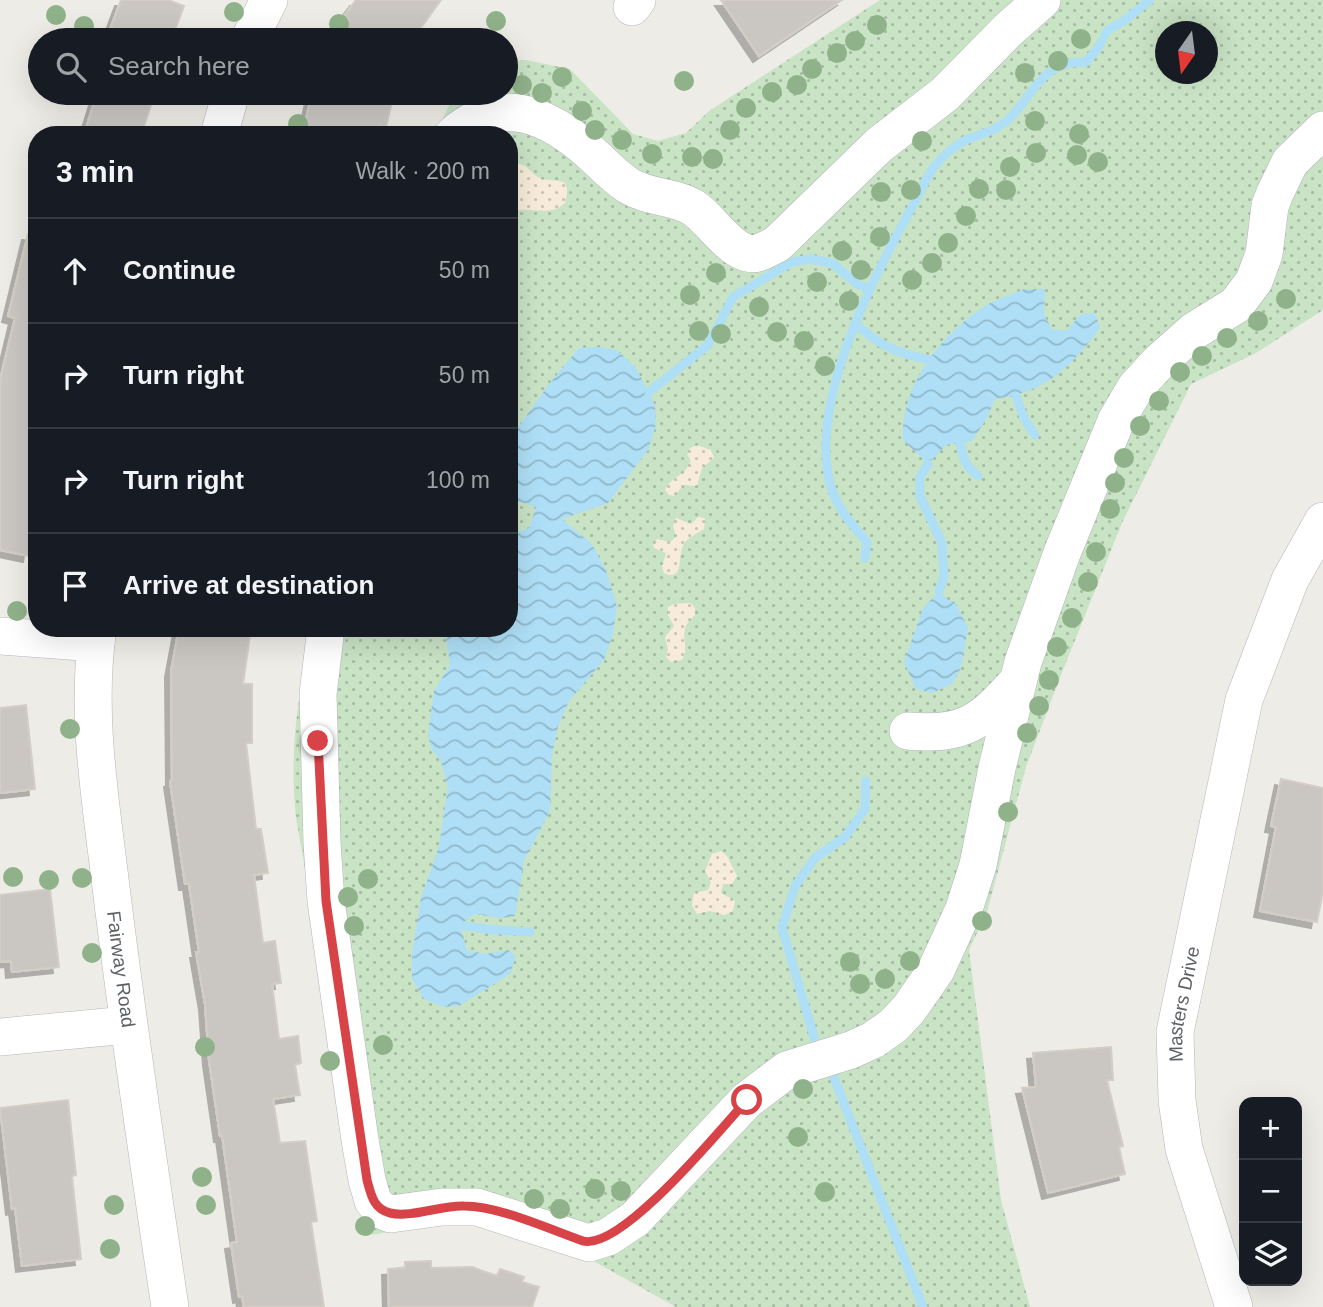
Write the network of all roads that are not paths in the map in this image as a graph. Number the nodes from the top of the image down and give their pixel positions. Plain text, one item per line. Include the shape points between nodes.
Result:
1 (269, 0) edge
2 (1042, 0) edge
3 (256, 28) edge
4 (228, 105) edge
5 (222, 126) edge
6 (466, 126) edge
7 (1323, 130) edge
8 (1323, 521) edge
9 (0, 636) edge
10 (28, 636) edge
11 (97, 637) edge
12 (325, 637) edge
13 (1018, 681) junction
14 (908, 731) dead end
15 (127, 1025) junction
16 (0, 1038) edge
17 (170, 1307) edge
18 (1234, 1307) edge

1 - 3 street
2 - 6 street via 945,94 879,145 777,244 758,253 735,248 691,206 627,185 578,142 535,116 513,112 489,115
4 - 5 street
7 - 13 street via 1290,162 1275,193 1265,254 1254,281 1236,304 1194,331 1159,362 1136,387 1116,421 1062,554
8 - 18 street, Masters Drive via 1290,580 1244,700 1175,1032 1184,1149
9 - 10 street
11 - 15 street, Fairway Road via 97,766
12 - 13 street via 318,694 326,901 373,1202 391,1214 477,1207 596,1242 635,1219 747,1100 787,1070 873,1040 909,1009 936,970 964,909
13 - 14 street via 994,708 971,724 953,731
15 - 16 street
15 - 17 street, Fairway Road

